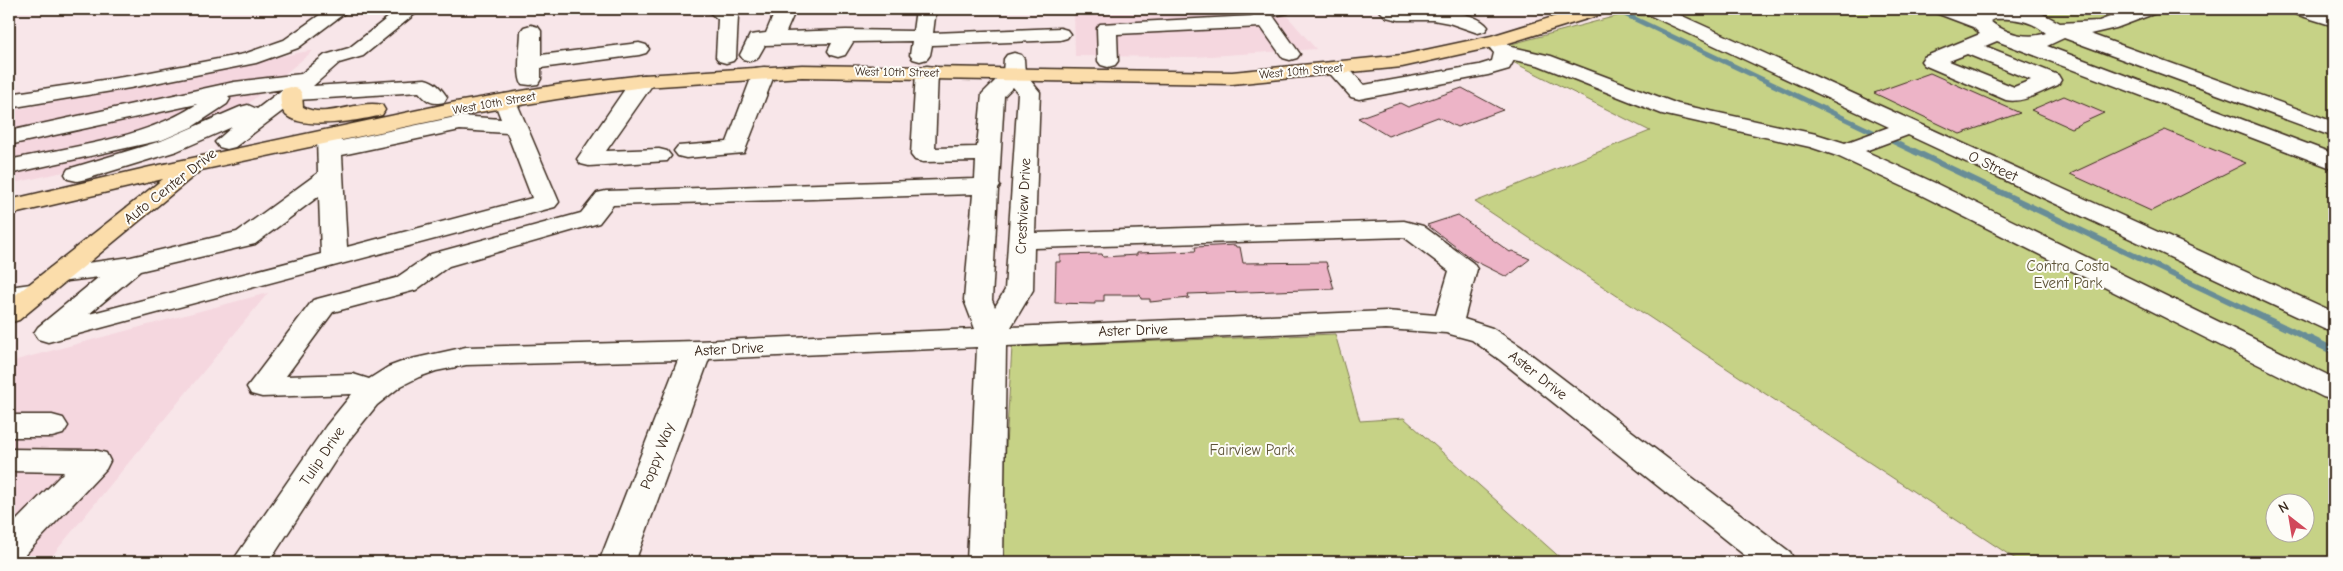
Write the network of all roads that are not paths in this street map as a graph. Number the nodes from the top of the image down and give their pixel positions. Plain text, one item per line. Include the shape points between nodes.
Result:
1 (340, 9) edge
2 (382, 9) edge
3 (410, 9) edge
4 (720, 9) edge
5 (786, 9) edge
6 (926, 9) edge
7 (1282, 9) edge
8 (1388, 9) edge
9 (1544, 9) edge
10 (1599, 9) edge
11 (1652, 9) edge
12 (1943, 9) edge
13 (2149, 9) edge
14 (2299, 9) edge
15 (1139, 18) edge
16 (2050, 19) edge
17 (1265, 20) junction
18 (2334, 20) edge
19 (1995, 23) edge
20 (1478, 27) junction
21 (531, 31) dead end
22 (1060, 34) dead end
23 (994, 37) junction
24 (773, 39) junction
25 (842, 44) junction
26 (1284, 46) junction
27 (1966, 46) dead end
28 (1500, 47) junction
29 (639, 48) dead end
30 (919, 51) junction
31 (2124, 53) junction
32 (750, 55) junction
33 (726, 57) junction
34 (985, 58) junction
35 (332, 59) junction
36 (1108, 61) junction
37 (1014, 67) junction
38 (1336, 68) joint
39 (2088, 69) junction
40 (530, 71) junction
41 (764, 73) junction
42 (644, 81) junction
43 (234, 89) junction
44 (295, 90) junction
45 (436, 97) junction
46 (9, 101) edge
47 (505, 101) junction
48 (374, 110) junction
49 (515, 127) junction
50 (1901, 130) junction
51 (2334, 130) edge
52 (9, 138) edge
53 (227, 142) junction
54 (1856, 147) junction
55 (686, 151) dead end
56 (989, 154) junction
57 (329, 155) junction
58 (659, 156) dead end
59 (2334, 162) edge
60 (194, 165) junction
61 (9, 168) edge
62 (77, 174) junction
63 (988, 186) junction
64 (9, 190) edge
65 (9, 209) edge
66 (113, 231) junction
67 (1022, 241) junction
68 (334, 259) junction
69 (131, 265) junction
70 (60, 274) junction
71 (38, 291) junction
72 (9, 295) edge
73 (9, 314) edge
74 (2334, 323) edge
75 (1448, 324) junction
76 (992, 336) junction
77 (697, 350) junction
78 (412, 368) joint
79 (2334, 390) edge
80 (373, 391) junction
81 (9, 426) edge
82 (52, 426) dead end
83 (9, 460) edge
84 (9, 550) edge
85 (250, 562) edge
86 (617, 562) edge
87 (985, 562) edge
88 (1777, 562) edge

1 - 46 street via 291,44 257,57
2 - 35 street, Auto Center Drive via 329,50
3 - 35 street, Auto Center Drive via 356,52
4 - 33 street via 719,12 728,16
5 - 24 street
6 - 30 street
7 - 17 street via 1260,11
8 - 20 street via 1408,17 1430,14 1463,20
9 - 20 main road, West 10th Street
10 - 28 main road
11 - 50 street, O Street
12 - 19 street
13 - 16 street via 2103,27 2076,29
14 - 18 street
15 - 17 street
15 - 36 street via 1107,28
16 - 19 street via 2020,14
16 - 31 street
17 - 26 street
19 - 27 street
19 - 39 street
20 - 26 main road, West 10th Street via 1393,44
21 - 40 street
22 - 23 street
23 - 30 street
23 - 34 street
24 - 25 street
24 - 32 street via 757,40
25 - 30 main road, West 10th Street
25 - 32 main road, West 10th Street
26 - 36 main road, West 10th Street via 1234,58
28 - 38 street via 1502,65 1359,92
28 - 54 street via 1544,60 1670,109
29 - 40 street
30 - 34 main road, West 10th Street
30 - 37 main road, West 10th Street
30 - 41 main road, West 10th Street via 812,71
30 - 56 street via 923,155
31 - 39 street
31 - 51 street
32 - 33 main road, West 10th Street
33 - 40 main road, West 10th Street
34 - 37 main road, West 10th Street
35 - 44 street, Auto Center Drive
36 - 37 main road, West 10th Street
37 - 38 main road, West 10th Street via 1232,78
37 - 56 street, Crestview Drive via 993,94
37 - 67 street, Crestview Drive via 1029,92
39 - 59 street
40 - 45 main road, West 10th Street
41 - 42 main road, West 10th Street
41 - 55 street via 736,148
42 - 47 main road, West 10th Street
42 - 58 street via 589,159
43 - 44 street
43 - 52 street
43 - 61 street via 184,122 154,135
44 - 45 street via 425,85
44 - 48 main road via 292,110 298,116
44 - 53 street, Auto Center Drive
44 - 62 street via 169,146
45 - 48 main road, West 10th Street
47 - 49 street
47 - 57 main road, West 10th Street
48 - 53 main road, West 10th Street
49 - 57 street via 460,123
49 - 68 street via 546,202
50 - 54 street
50 - 74 street, O Street
53 - 60 main road, Auto Center Drive
53 - 62 main road, West 10th Street
54 - 79 street via 1926,188
56 - 63 street, Crestview Drive
57 - 60 main road, West 10th Street
57 - 68 street
57 - 69 street via 246,238
60 - 65 main road, West 10th Street
60 - 66 main road, Auto Center Drive
62 - 64 main road, West 10th Street
63 - 76 street, Crestview Drive via 978,300
63 - 80 street via 606,198 590,218 440,260 406,284 323,306 262,387 353,384
65 - 66 main road via 95,194 121,195 125,202
66 - 70 main road, Auto Center Drive
67 - 75 street via 1414,231 1463,269
67 - 76 street, Crestview Drive via 1020,290
68 - 69 street via 48,333
69 - 70 street
70 - 71 main road, Auto Center Drive
71 - 72 street
71 - 73 main road, Auto Center Drive
75 - 76 street, Aster Drive via 1386,320
75 - 88 street, Aster Drive via 1482,334 1510,353
76 - 77 street, Aster Drive
76 - 87 street, Crestview Drive
77 - 78 street, Aster Drive via 466,356
77 - 86 street, Poppy Way
78 - 80 street, Tulip Drive
80 - 85 street, Tulip Drive via 348,419
81 - 82 street
83 - 84 street via 94,461

